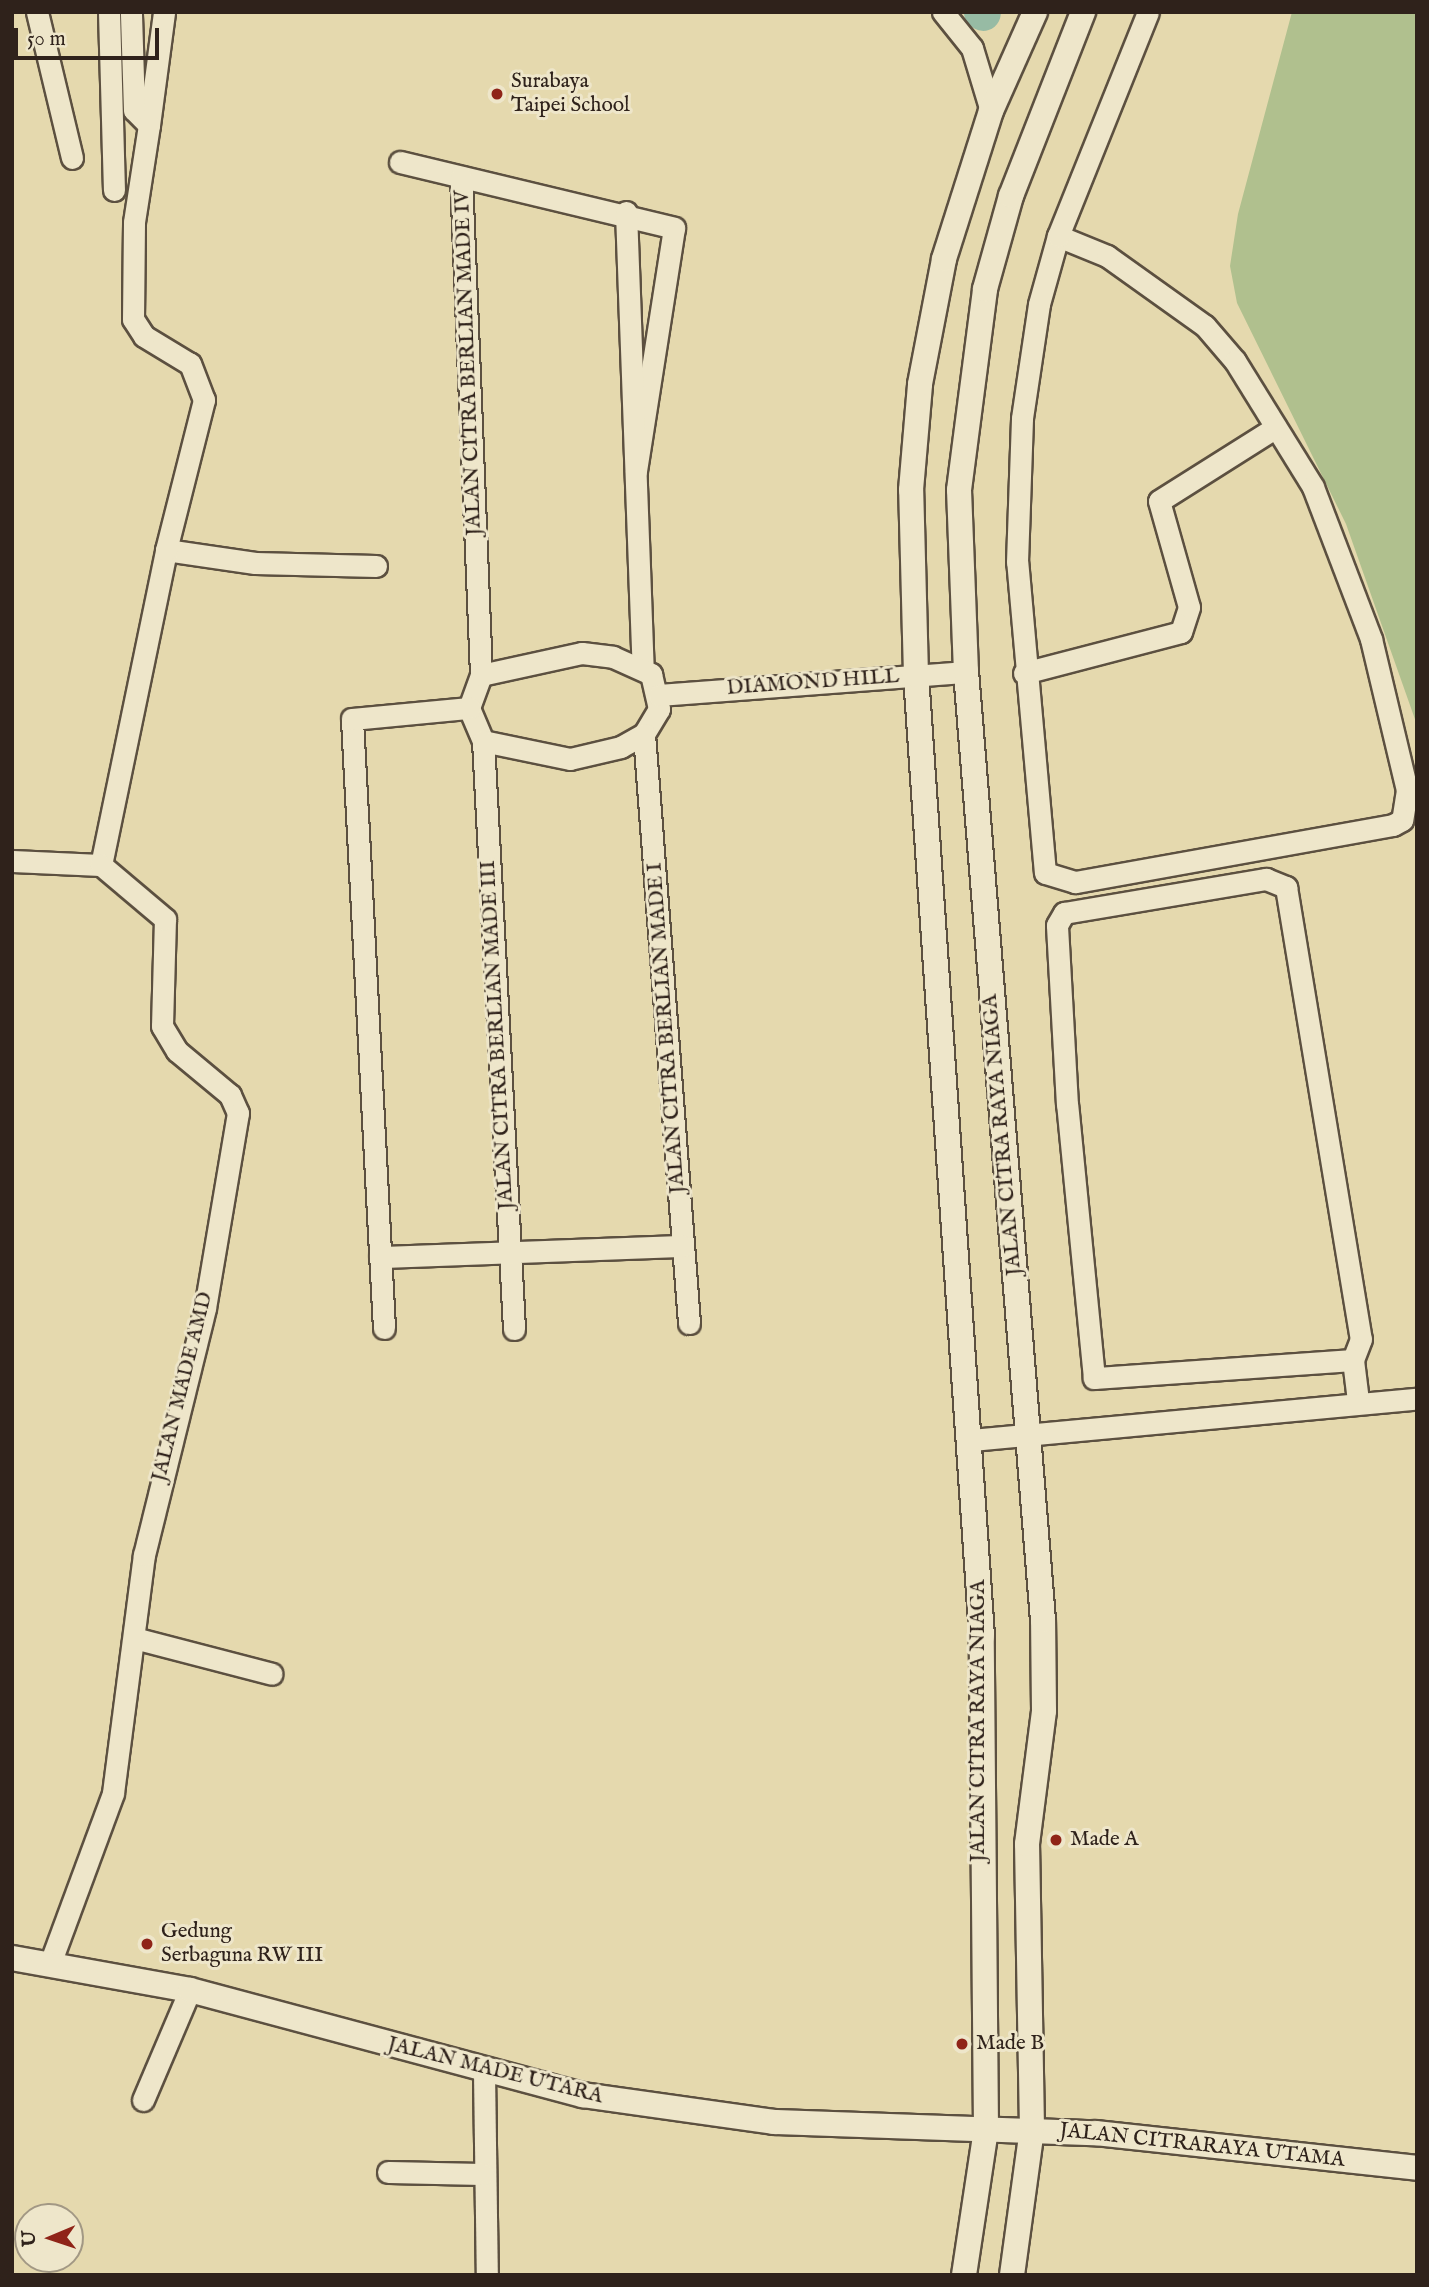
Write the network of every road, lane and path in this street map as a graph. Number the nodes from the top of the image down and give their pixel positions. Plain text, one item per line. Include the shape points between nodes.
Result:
1 (37, 12) edge
2 (109, 12) edge
3 (131, 12) edge
4 (164, 12) edge
5 (943, 12) edge
6 (1035, 12) edge
7 (1083, 12) edge
8 (1148, 12) edge
9 (991, 111) junction
10 (149, 125) junction
11 (72, 158) dead end
12 (400, 162) dead end
13 (461, 177) junction
14 (114, 190) dead end
15 (626, 212) junction
16 (1058, 236) junction
17 (1276, 427) junction
18 (636, 472) junction
19 (166, 550) junction
20 (376, 566) dead end
21 (643, 666) junction
22 (966, 672) junction
23 (1024, 673) junction
24 (481, 675) junction
25 (916, 676) junction
26 (659, 695) junction
27 (468, 708) junction
28 (644, 734) junction
29 (483, 741) junction
30 (12, 861) edge
31 (101, 865) junction
32 (683, 1246) junction
33 (509, 1250) junction
34 (380, 1257) junction
35 (689, 1323) dead end
36 (384, 1328) dead end
37 (514, 1329) dead end
38 (1353, 1360) junction
39 (1417, 1399) edge
40 (1358, 1401) junction
41 (1028, 1435) junction
42 (971, 1440) junction
43 (138, 1639) junction
44 (272, 1674) dead end
45 (12, 1958) edge
46 (51, 1961) junction
47 (190, 1990) junction
48 (484, 2072) junction
49 (143, 2100) dead end
50 (986, 2129) junction
51 (1032, 2129) junction
52 (1417, 2168) edge
53 (388, 2172) dead end
54 (483, 2174) junction
55 (487, 2275) edge
56 (964, 2275) edge
57 (1012, 2275) edge

1 - 11 street
2 - 14 street
3 - 10 street via 134,110
4 - 10 street
5 - 9 street via 972,48
6 - 9 street, JALAN CITRA RAYA NIAGA
7 - 22 street, JALAN CITRA RAYA NIAGA via 1011,196 985,289 967,403 960,490
8 - 16 street
9 - 25 street, JALAN CITRA RAYA NIAGA via 944,258 920,384 911,490
10 - 19 street via 134,222 133,318 144,336 190,364 204,400
12 - 13 street
13 - 15 street, JALAN CITRA BERLIAN MADE IV
13 - 24 street, JALAN CITRA BERLIAN MADE IV
15 - 18 street
15 - 18 street, JALAN CITRA BERLIAN MADE IV via 667,223 678,236
16 - 17 street via 1107,256 1173,298 1235,361
16 - 23 street via 1031,350 1016,486
17 - 23 street via 1160,500 1189,607 1181,632
17 - 23 street via 1313,486 1371,639 1407,790 1402,820 1058,881 1045,873
18 - 21 street
19 - 20 street via 256,563
19 - 31 street
21 - 24 street via 613,657 562,654
21 - 26 street
22 - 25 street, DIAMOND HILL
22 - 41 street, JALAN CITRA RAYA NIAGA
24 - 27 street
25 - 26 street, DIAMOND HILL
25 - 42 street, JALAN CITRA RAYA NIAGA
26 - 28 street
27 - 29 street
27 - 34 street via 352,719
28 - 29 street via 621,747 570,759
28 - 32 street, JALAN CITRA BERLIAN MADE I
29 - 33 street, JALAN CITRA BERLIAN MADE III
30 - 31 street
31 - 43 street, JALAN MADE AMD via 165,919 162,1026 177,1051 230,1095 238,1114 205,1308 144,1555
32 - 33 street
32 - 35 street, JALAN CITRA BERLIAN MADE I
33 - 34 street
33 - 37 street, JALAN CITRA BERLIAN MADE III
34 - 36 street
38 - 38 street via 1094,1378 1067,1105 1057,925 1064,914 1266,879 1286,887 1361,1339
38 - 40 street
39 - 40 street
40 - 41 street
41 - 42 street
41 - 51 street, JALAN CITRA RAYA NIAGA via 1044,1620 1044,1711 1027,1844
42 - 50 street, JALAN CITRA RAYA NIAGA via 982,1636
43 - 44 street
43 - 46 street, JALAN MADE AMD via 113,1793
45 - 46 street, JALAN MADE UTARA
46 - 47 street, JALAN MADE UTARA
47 - 48 street, JALAN MADE UTARA
47 - 49 street
48 - 50 street, JALAN MADE UTARA via 583,2095 774,2122
48 - 54 street
50 - 51 street, JALAN CITRARAYA UTAMA
50 - 56 street, JALAN CITRA RAYA NIAGA
51 - 52 street, JALAN CITRARAYA UTAMA
51 - 57 street, JALAN CITRA RAYA NIAGA
53 - 54 street
54 - 55 street

